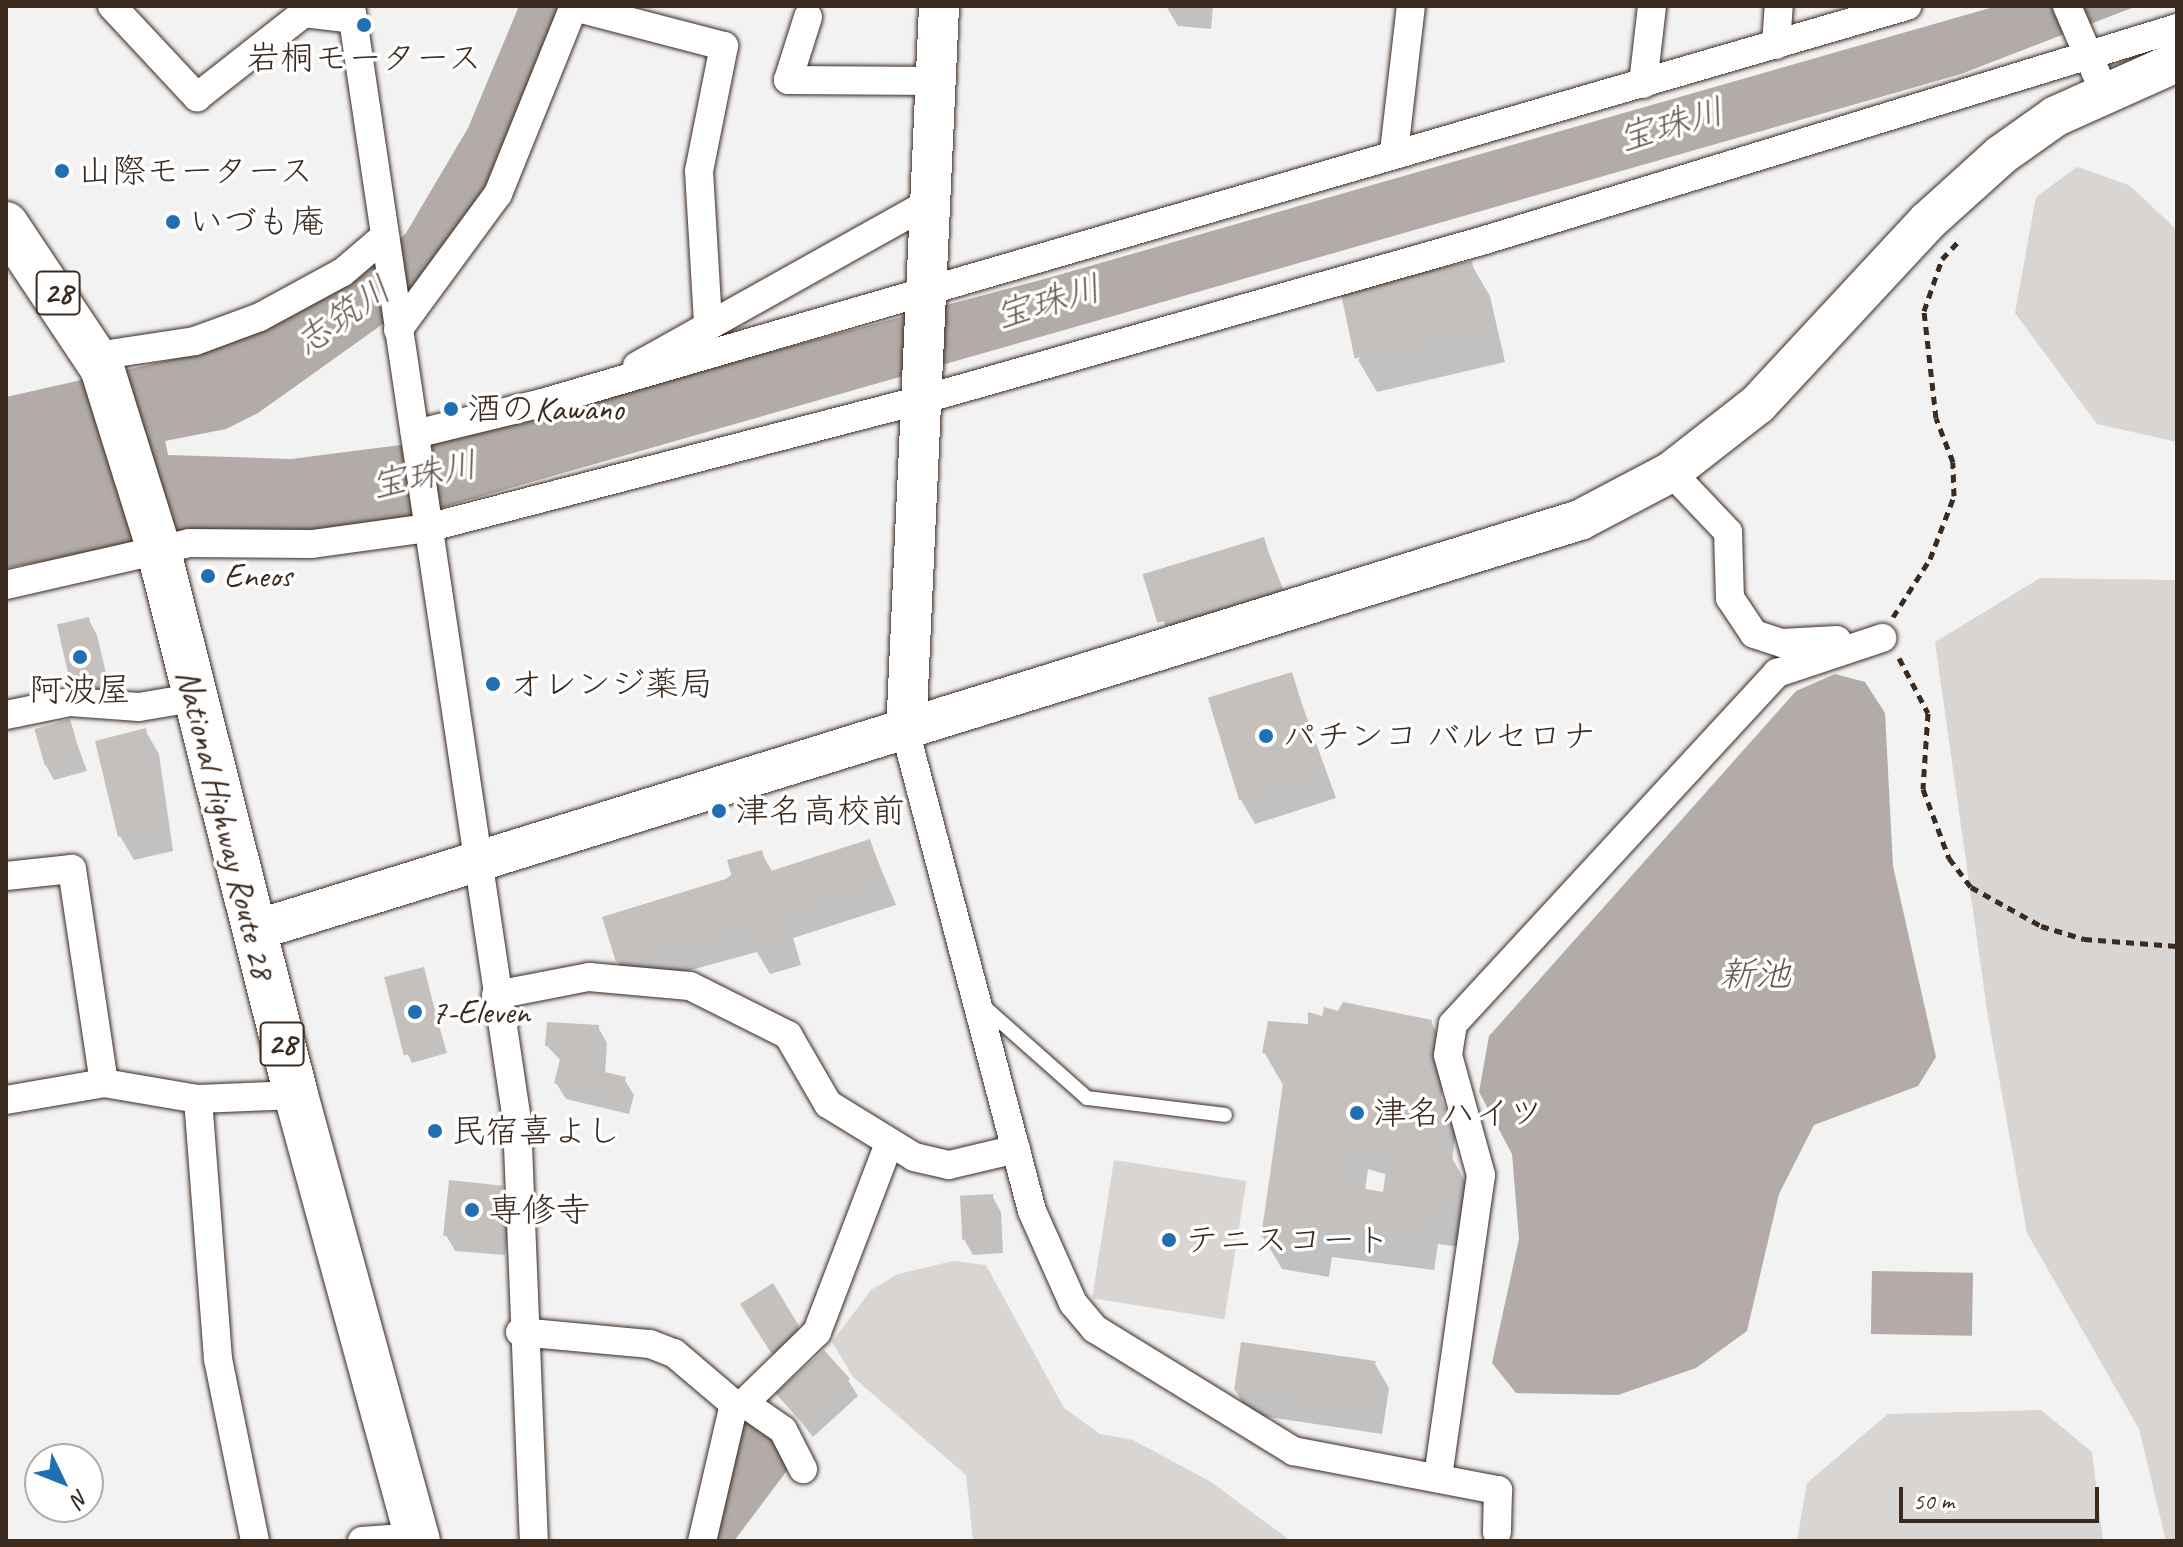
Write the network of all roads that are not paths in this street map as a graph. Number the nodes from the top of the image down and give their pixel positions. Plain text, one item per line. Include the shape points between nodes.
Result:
1 (112, 6) edge
2 (574, 6) edge
3 (939, 6) edge
4 (1411, 6) edge
5 (1652, 6) edge
6 (1779, 6) edge
7 (1907, 6) edge
8 (2067, 6) edge
9 (296, 10) edge
10 (352, 13) edge
11 (808, 17) dead end
12 (2177, 28) edge
13 (1776, 45) junction
14 (2084, 53) junction
15 (2177, 62) edge
16 (936, 81) junction
17 (1643, 84) junction
18 (2105, 94) junction
19 (1394, 152) junction
20 (930, 202) junction
21 (6, 224) edge
22 (385, 241) junction
23 (925, 296) junction
24 (708, 321) junction
25 (398, 325) junction
26 (99, 362) junction
27 (636, 374) junction
28 (921, 397) junction
29 (415, 434) junction
30 (1671, 472) junction
31 (426, 524) junction
32 (159, 548) junction
33 (6, 585) edge
34 (193, 698) junction
35 (6, 715) edge
36 (906, 734) junction
37 (474, 866) junction
38 (6, 876) edge
39 (253, 931) junction
40 (496, 995) junction
41 (976, 1000) junction
42 (104, 1083) junction
43 (296, 1095) junction
44 (198, 1099) junction
45 (6, 1100) edge
46 (1225, 1115) dead end
47 (889, 1143) junction
48 (1016, 1149) junction
49 (520, 1332) junction
50 (739, 1403) junction
51 (803, 1469) dead end
52 (1438, 1477) junction
53 (1497, 1536) edge
54 (418, 1539) edge
55 (255, 1541) edge
56 (362, 1541) edge
57 (534, 1541) edge
58 (702, 1541) edge

1 - 9 street via 197,97
2 - 24 street via 724,46 699,171
2 - 25 street via 498,194
3 - 16 street
4 - 19 street
5 - 17 street
6 - 13 street
7 - 13 street
8 - 14 street
9 - 10 street
10 - 22 street
11 - 16 street via 788,80
12 - 14 street
13 - 17 street
14 - 18 street
14 - 28 street via 1485,240
15 - 18 street
16 - 20 street
17 - 19 street
18 - 30 street via 2031,133 1959,190 1791,373
19 - 23 street
20 - 23 street
20 - 24 street
21 - 26 highway, National Highway Route 28 / 28
22 - 25 street
22 - 26 street via 343,272 260,317 195,341
23 - 27 street
23 - 28 street
24 - 27 street via 637,360
25 - 29 street
26 - 32 highway, National Highway Route 28 / 28
27 - 29 street
28 - 31 street
28 - 36 street
29 - 31 street
30 - 36 street via 1580,520 1496,552
30 - 52 street via 1728,532 1730,598 1754,634 1782,643 1882,638 1777,673 1453,1024 1448,1055 1481,1175
31 - 32 street via 312,544 189,543
31 - 37 street
32 - 33 street
32 - 34 highway, National Highway Route 28 / 28
34 - 35 street via 139,707 70,702
34 - 39 highway, National Highway Route 28 / 28
36 - 37 street
36 - 41 street
37 - 39 street
37 - 40 street
38 - 42 street via 72,869
39 - 43 highway, National Highway Route 28 / 28
40 - 47 street via 589,977 690,986 797,1042 828,1104
40 - 49 street via 523,1175
41 - 46 lane via 1087,1098
41 - 48 street
42 - 44 street
42 - 45 street
43 - 44 street
43 - 54 highway, National Highway Route 28 / 28
44 - 55 street via 218,1359
47 - 48 street via 936,1165
47 - 50 street via 817,1332
48 - 52 street via 1063,1286 1095,1329 1293,1451
49 - 50 street via 650,1344 674,1353
49 - 57 street
50 - 51 street via 783,1430
50 - 58 street
52 - 53 street via 1498,1490
54 - 56 street

